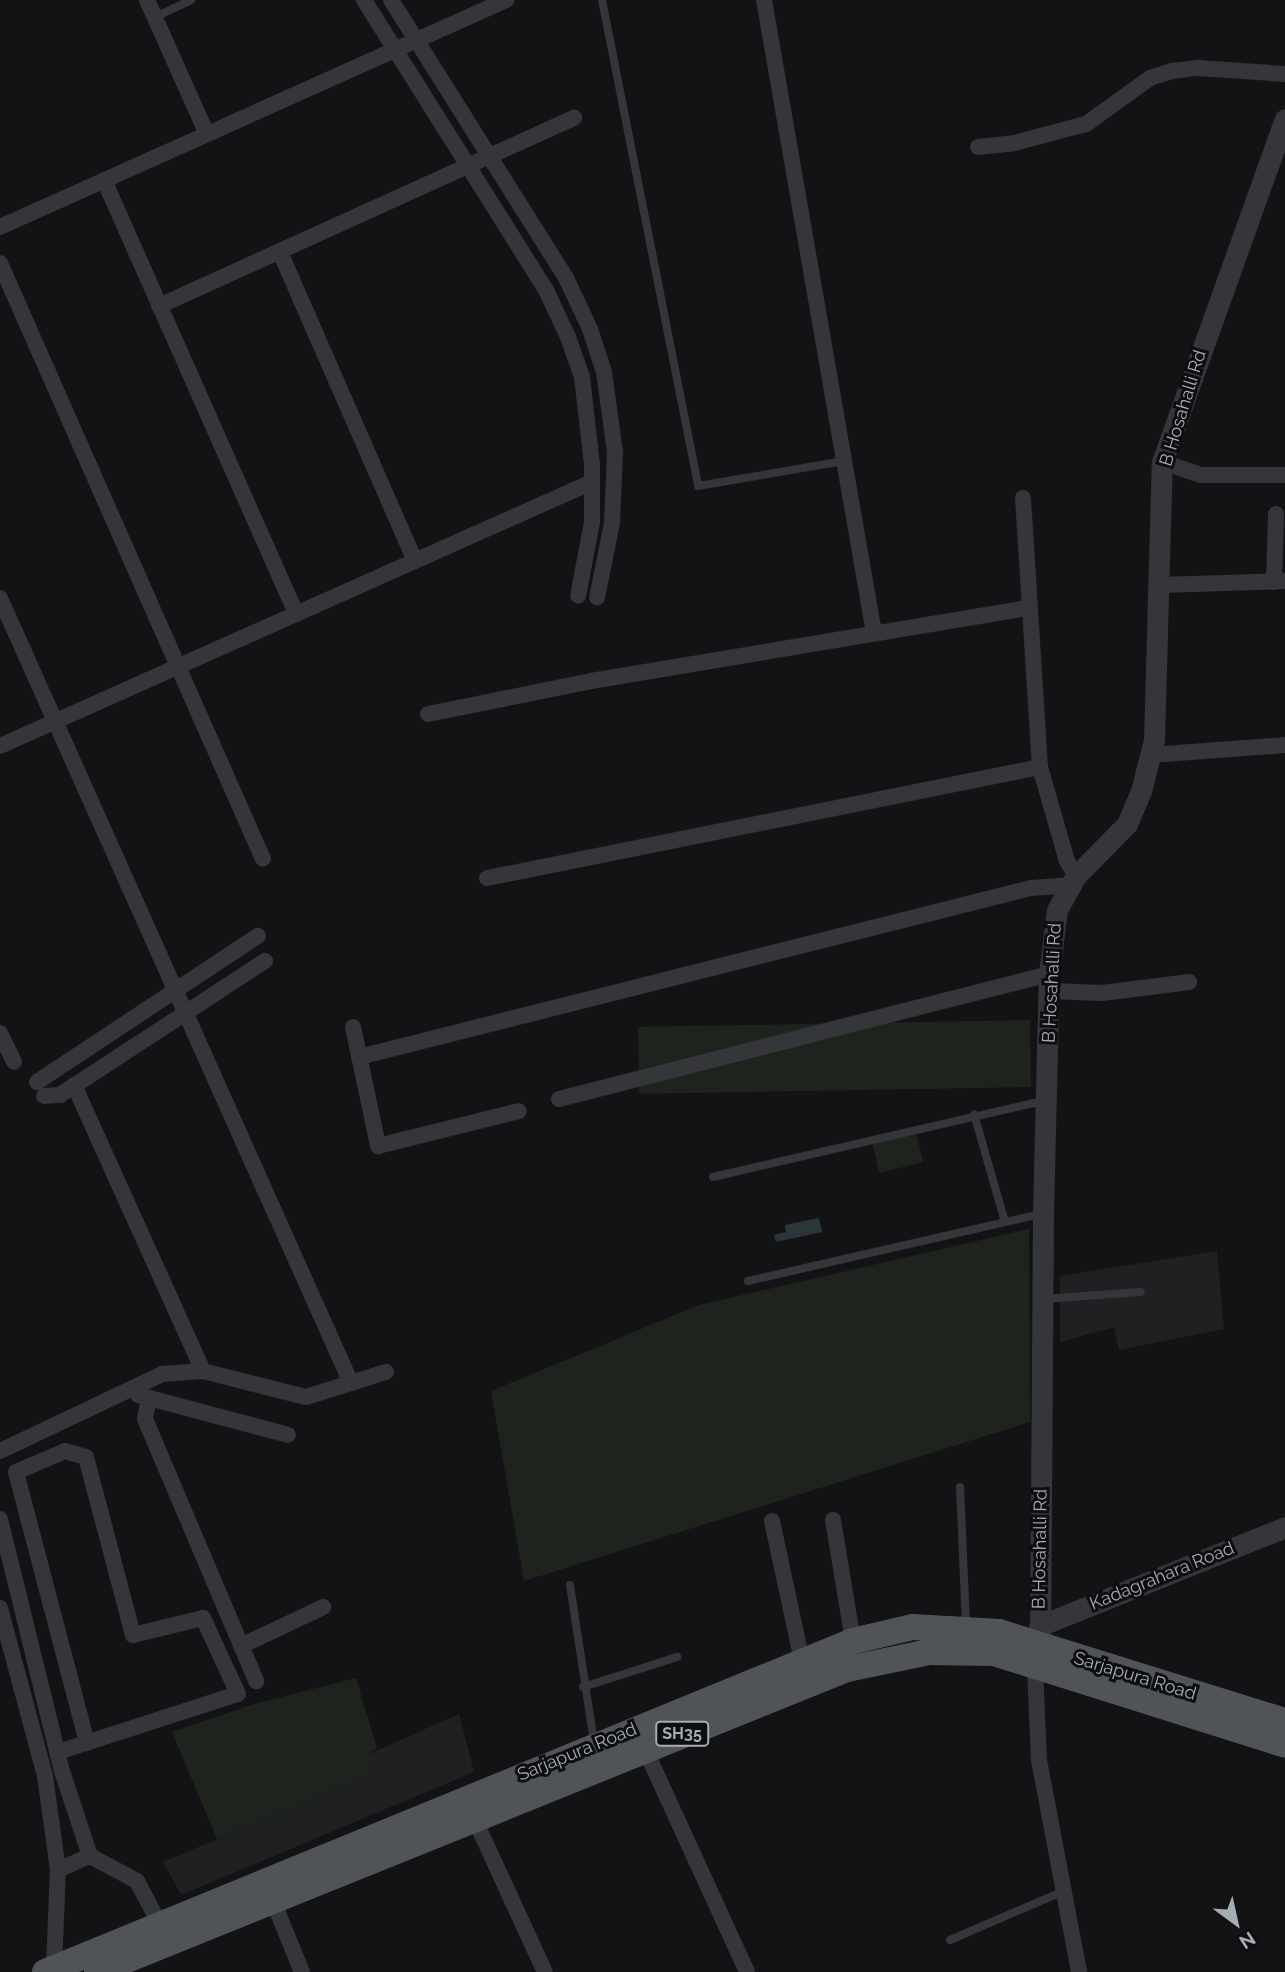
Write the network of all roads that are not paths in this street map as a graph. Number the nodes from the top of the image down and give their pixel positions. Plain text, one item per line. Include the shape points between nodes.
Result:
1 (147, 0) edge
2 (191, 0) edge
3 (364, 0) edge
4 (391, 0) edge
5 (506, 0) edge
6 (602, 0) edge
7 (764, 0) edge
8 (155, 17) junction
9 (416, 40) junction
10 (395, 50) junction
11 (1285, 74) edge
12 (574, 118) dead end
13 (1285, 119) edge
14 (207, 134) junction
15 (978, 147) dead end
16 (489, 157) junction
17 (468, 166) junction
18 (104, 180) junction
19 (0, 227) edge
20 (280, 252) junction
21 (0, 262) edge
22 (159, 306) junction
23 (847, 460) junction
24 (1162, 462) junction
25 (1285, 475) edge
26 (592, 482) junction
27 (1023, 498) dead end
28 (1276, 514) dead end
29 (415, 561) junction
30 (1280, 581) edge
31 (1161, 584) junction
32 (578, 596) dead end
33 (0, 598) edge
34 (597, 598) dead end
35 (1028, 608) junction
36 (296, 614) junction
37 (874, 633) junction
38 (178, 667) junction
39 (428, 714) dead end
40 (56, 722) junction
41 (1285, 745) edge
42 (0, 746) edge
43 (1150, 755) junction
44 (1040, 767) junction
45 (263, 859) dead end
46 (487, 878) dead end
47 (1073, 881) junction
48 (258, 936) dead end
49 (265, 961) dead end
50 (1050, 982) junction
51 (1189, 982) dead end
52 (177, 990) junction
53 (186, 1012) junction
54 (353, 1027) dead end
55 (0, 1033) edge
56 (359, 1058) junction
57 (14, 1062) dead end
58 (74, 1085) junction
59 (559, 1099) dead end
60 (1046, 1100) junction
61 (519, 1111) dead end
62 (974, 1114) junction
63 (713, 1177) dead end
64 (1043, 1213) junction
65 (1005, 1222) junction
66 (748, 1281) dead end
67 (1141, 1292) dead end
68 (1044, 1299) junction
69 (203, 1371) junction
70 (386, 1372) dead end
71 (351, 1383) junction
72 (128, 1393) junction
73 (149, 1398) junction
74 (288, 1435) dead end
75 (0, 1451) edge
76 (960, 1487) dead end
77 (0, 1519) edge
78 (833, 1520) dead end
79 (772, 1521) dead end
80 (1285, 1527) edge
81 (570, 1585) dead end
82 (23, 1600) junction
83 (323, 1607) dead end
84 (0, 1608) edge
85 (966, 1630) junction
86 (853, 1641) junction
87 (242, 1646) junction
88 (1038, 1647) junction
89 (677, 1657) dead end
90 (802, 1661) junction
91 (256, 1681) dead end
92 (583, 1687) junction
93 (1285, 1721) edge
94 (87, 1743) junction
95 (595, 1744) junction
96 (1285, 1745) edge
97 (645, 1749) junction
98 (59, 1758) junction
99 (43, 1768) junction
100 (475, 1820) junction
101 (90, 1856) junction
102 (58, 1870) junction
103 (1064, 1891) junction
104 (273, 1901) junction
105 (159, 1923) junction
106 (950, 1940) dead end
107 (50, 1970) edge
108 (97, 1972) edge
109 (302, 1972) edge
110 (545, 1972) edge
111 (747, 1972) edge
112 (1079, 1972) edge

1 - 8 street
2 - 8 lane
3 - 10 street
4 - 9 street
5 - 9 street
6 - 23 lane via 698,486
7 - 23 street
8 - 14 street
9 - 10 street
9 - 16 street
10 - 14 street
10 - 17 street
11 - 15 street via 1198,68 1172,71 1150,78 1086,124 1014,143
12 - 16 street
13 - 24 street, B Hosahalli Rd
14 - 18 street
16 - 17 street
16 - 34 street via 566,278 604,372 615,452 612,523
17 - 20 street
17 - 26 street via 546,290 568,337 582,377
18 - 19 street
18 - 22 street
20 - 22 street
20 - 29 street
21 - 38 street
22 - 36 street
23 - 37 street
24 - 25 street via 1201,475
24 - 31 street, B Hosahalli Rd
26 - 29 street
26 - 32 street via 592,522
27 - 35 street
28 - 30 street
29 - 36 street
30 - 31 street
31 - 43 street, B Hosahalli Rd
33 - 40 street
35 - 37 street
35 - 44 street
36 - 38 street
37 - 39 street
38 - 40 street
38 - 45 street
40 - 42 street
40 - 52 street
41 - 43 street
43 - 47 street, B Hosahalli Rd via 1127,824
44 - 46 street
44 - 47 street
47 - 50 street, B Hosahalli Rd via 1057,910
47 - 56 street
48 - 52 street
49 - 53 street
50 - 51 street via 1102,993
50 - 59 street
50 - 60 street, B Hosahalli Rd
52 - 53 street
52 - 58 street via 40,1089 60,1095
53 - 58 street
53 - 71 street
54 - 56 street
55 - 57 street
56 - 61 street via 378,1146
58 - 69 street
60 - 62 lane
60 - 64 street, B Hosahalli Rd
62 - 63 lane
62 - 65 lane
64 - 65 lane
64 - 68 street, B Hosahalli Rd
65 - 66 lane
67 - 68 lane
68 - 88 street, B Hosahalli Rd
69 - 71 street via 306,1397
69 - 72 street via 162,1374
70 - 71 street
72 - 73 street
72 - 75 street
73 - 74 street
73 - 87 street via 145,1419
76 - 85 lane
77 - 82 street
78 - 86 street
79 - 90 street
80 - 88 street, Kadagrahara Road
81 - 92 lane
82 - 84 street
82 - 98 street
83 - 87 street
84 - 99 street
85 - 86 main road, Sarjapura Road via 913,1627
85 - 88 main road, Sarjapura Road via 999,1632
86 - 90 main road, Sarjapura Road
87 - 91 street
88 - 93 main road, Sarjapura Road
88 - 96 main road, Sarjapura Road / SH35
88 - 97 main road, Sarjapura Road / SH35 via 994,1653 929,1652 847,1669
88 - 103 street via 1039,1760
89 - 92 lane
90 - 95 main road, Sarjapura Road
92 - 95 lane
94 - 94 street via 16,1472 65,1451 86,1457 133,1635 203,1618 238,1694
94 - 98 street
95 - 105 main road, Sarjapura Road
97 - 100 main road, Sarjapura Road / SH35
97 - 111 street
98 - 99 street
98 - 101 street
99 - 102 street
100 - 104 main road, Sarjapura Road / SH35
100 - 110 street
101 - 102 street
101 - 105 street via 137,1881
102 - 107 street
103 - 106 lane
103 - 112 street
104 - 108 main road, Sarjapura Road / SH35
104 - 109 street
105 - 107 main road, Sarjapura Road

